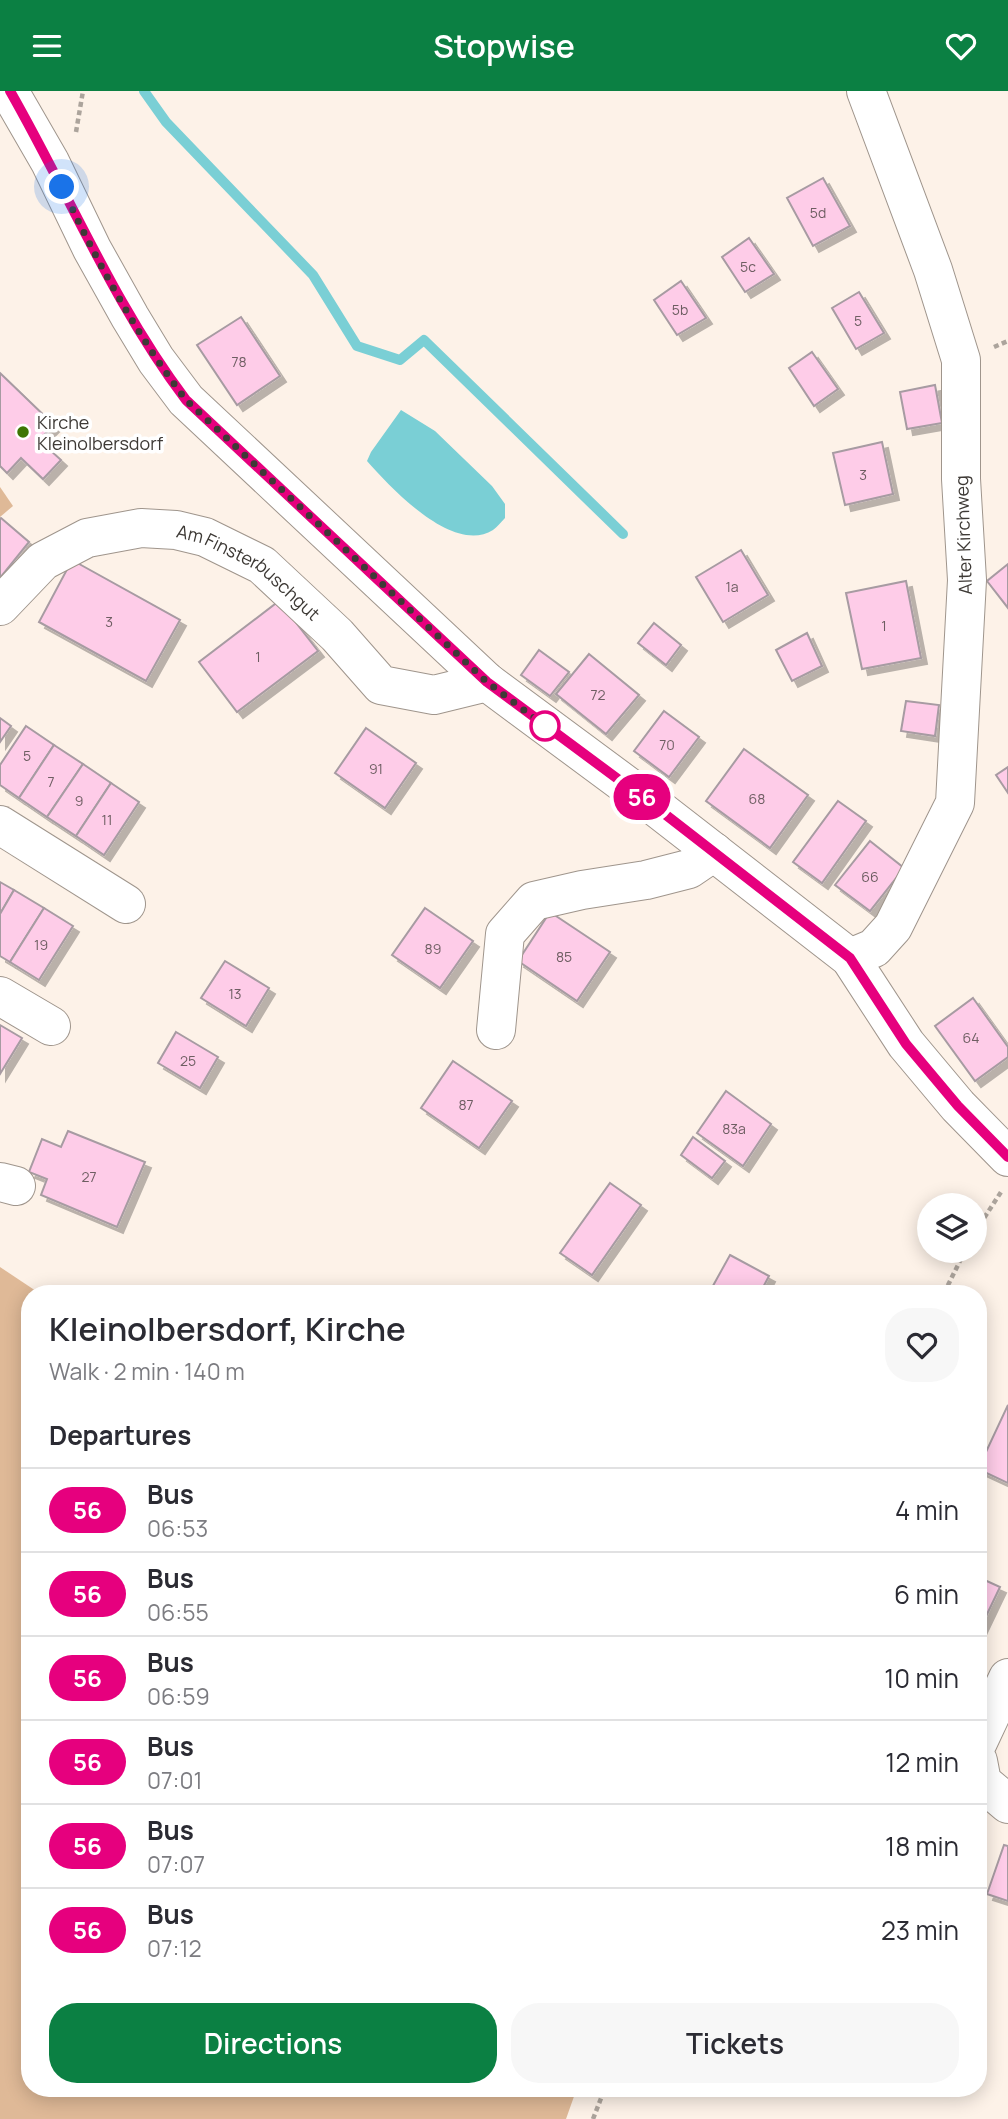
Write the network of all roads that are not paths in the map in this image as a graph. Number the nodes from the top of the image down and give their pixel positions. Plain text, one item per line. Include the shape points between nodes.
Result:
1 (9, 91) edge
2 (866, 91) edge
3 (0, 606) edge
4 (487, 682) junction
5 (0, 825) edge
6 (714, 852) junction
7 (126, 904) dead end
8 (850, 958) junction
9 (0, 996) edge
10 (51, 1026) dead end
11 (496, 1030) dead end
12 (1008, 1157) edge
13 (1008, 1678) edge
14 (987, 1723) edge
15 (987, 1786) edge
16 (1008, 1804) edge

1 - 4 street via 124,306 186,400
2 - 8 street, Alter Kirchweg via 933,269 961,360 967,580 954,803 893,927 874,948
3 - 4 street, Am Finsterbuschgut via 43,561 88,538 141,528 176,530 205,537 262,565 337,635 381,685 434,695
4 - 6 street
5 - 7 street
6 - 8 street
6 - 11 street via 689,869 534,901 505,934
8 - 12 street via 906,1044
9 - 10 street
13 - 14 street
15 - 16 street

